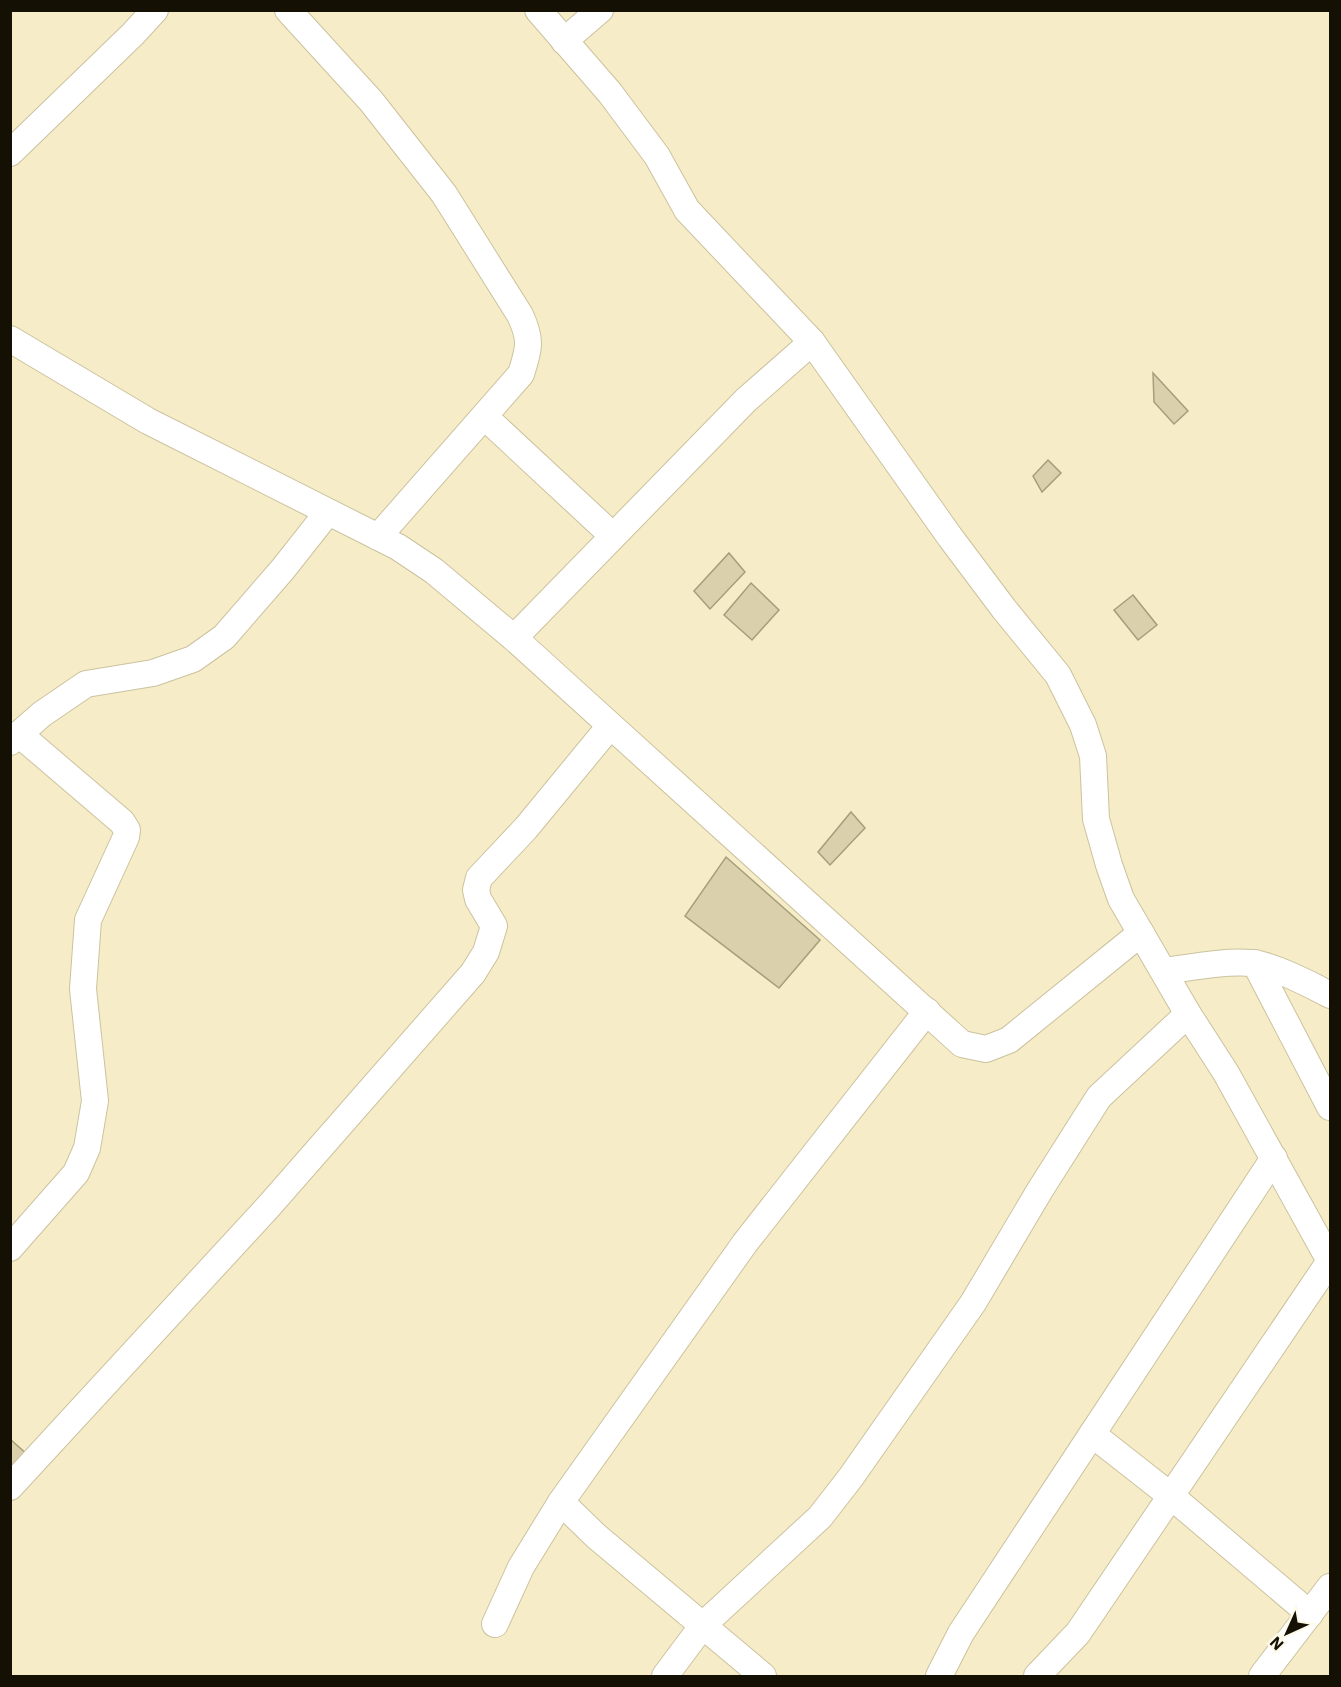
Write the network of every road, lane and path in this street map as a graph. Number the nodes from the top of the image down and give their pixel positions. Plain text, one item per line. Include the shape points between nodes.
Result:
1 (155, 10) edge
2 (288, 10) edge
3 (538, 10) edge
4 (600, 10) edge
5 (564, 41) junction
6 (10, 153) edge
7 (10, 339) edge
8 (812, 342) junction
9 (484, 417) junction
10 (328, 512) junction
11 (613, 536) junction
12 (378, 537) junction
13 (514, 638) junction
14 (610, 726) junction
15 (15, 738) edge
16 (1141, 933) junction
17 (1255, 963) junction
18 (1164, 971) junction
19 (1330, 995) edge
20 (927, 1011) junction
21 (1188, 1014) junction
22 (1330, 1107) edge
23 (1274, 1158) junction
24 (10, 1248) edge
25 (1330, 1261) edge
26 (1092, 1434) junction
27 (10, 1487) edge
28 (1171, 1496) junction
29 (561, 1502) junction
30 (1330, 1587) edge
31 (1310, 1614) junction
32 (495, 1624) dead end
33 (703, 1625) junction
34 (665, 1677) edge
35 (763, 1677) edge
36 (939, 1677) edge
37 (1037, 1677) edge
38 (1262, 1677) edge

1 - 6 street
2 - 9 street via 371,101 444,194 520,315 530,343 521,374
3 - 5 street
4 - 5 street
5 - 8 street via 610,93 657,156 687,210
7 - 10 street via 148,421
8 - 11 street via 746,400
8 - 16 street via 950,537 1058,675 1083,724 1093,756 1096,819 1109,865 1121,898
9 - 11 street
9 - 12 street
10 - 12 street
10 - 15 street via 224,637 193,659 153,673 86,684
11 - 13 street
12 - 13 street via 434,571
13 - 14 street
14 - 20 street
14 - 27 street via 479,878 478,899 495,926 473,973 269,1206
15 - 24 street via 122,822 127,830 87,920 83,989 95,1101 87,1148 76,1173
16 - 18 street
16 - 20 street via 1009,1040 986,1049 962,1044
17 - 18 street
17 - 19 street
17 - 22 street
18 - 21 street
20 - 29 street via 745,1243
21 - 23 street
21 - 33 street via 1099,1098 973,1303 820,1516
23 - 25 street
23 - 26 street
25 - 28 street
26 - 28 street
26 - 36 street via 961,1634
28 - 31 street
28 - 37 street via 1078,1633
29 - 32 street via 521,1567
29 - 33 street
30 - 31 street
31 - 38 street
33 - 34 street
33 - 35 street

